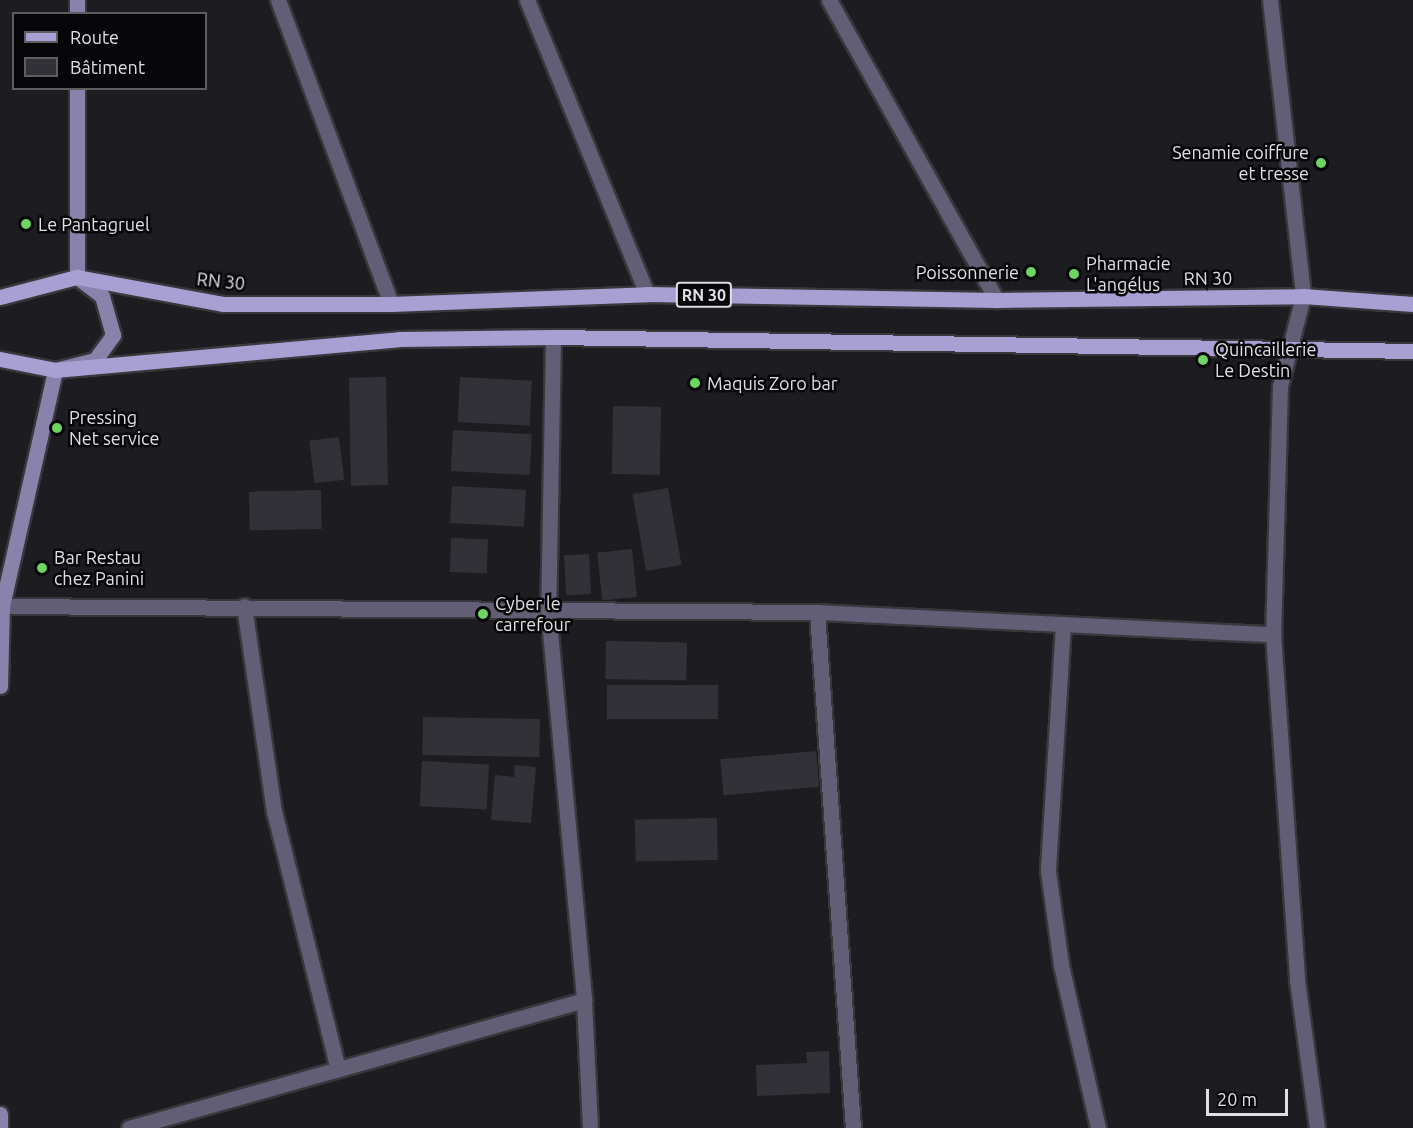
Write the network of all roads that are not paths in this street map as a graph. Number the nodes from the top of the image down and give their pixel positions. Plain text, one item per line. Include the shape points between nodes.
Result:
1 (278, 0) edge
2 (527, 0) edge
3 (829, 0) edge
4 (1269, 0) edge
5 (77, 90) edge
6 (77, 277) junction
7 (647, 294) junction
8 (1303, 296) junction
9 (0, 297) edge
10 (997, 300) junction
11 (391, 304) junction
12 (1413, 304) edge
13 (553, 337) junction
14 (1288, 347) junction
15 (1413, 351) edge
16 (0, 359) edge
17 (55, 370) junction
18 (1, 606) edge
19 (244, 606) junction
20 (548, 610) junction
21 (817, 612) junction
22 (1063, 624) junction
23 (1274, 634) junction
24 (0, 686) edge
25 (584, 1000) junction
26 (338, 1069) junction
27 (0, 1113) edge
28 (0, 1128) edge
29 (129, 1128) edge
30 (590, 1128) edge
31 (853, 1128) edge
32 (1098, 1128) edge
33 (1317, 1128) edge

1 - 11 street
2 - 7 street
3 - 10 street
4 - 8 street
5 - 6 street
6 - 9 main road, RN 30 / RN 30
6 - 11 main road, RN 30 / RN 30 via 223,304
6 - 17 street via 102,296 113,336 95,360
7 - 10 main road, RN 30 / RN 30
7 - 11 main road, RN 30 / RN 30
8 - 10 main road, RN 30 / RN 30
8 - 12 main road, RN 30 / RN 30
8 - 14 street
13 - 14 main road
13 - 17 main road via 399,339
13 - 20 street
14 - 15 main road
14 - 23 street via 1280,386
16 - 17 main road
17 - 18 street
18 - 19 street
18 - 24 street
19 - 20 street
19 - 26 street via 274,811
20 - 21 street
20 - 25 street
21 - 22 street
21 - 31 street
22 - 23 street
22 - 32 street via 1048,872 1061,965
23 - 33 street via 1297,980
25 - 26 street
25 - 30 street
26 - 29 street
27 - 28 street

